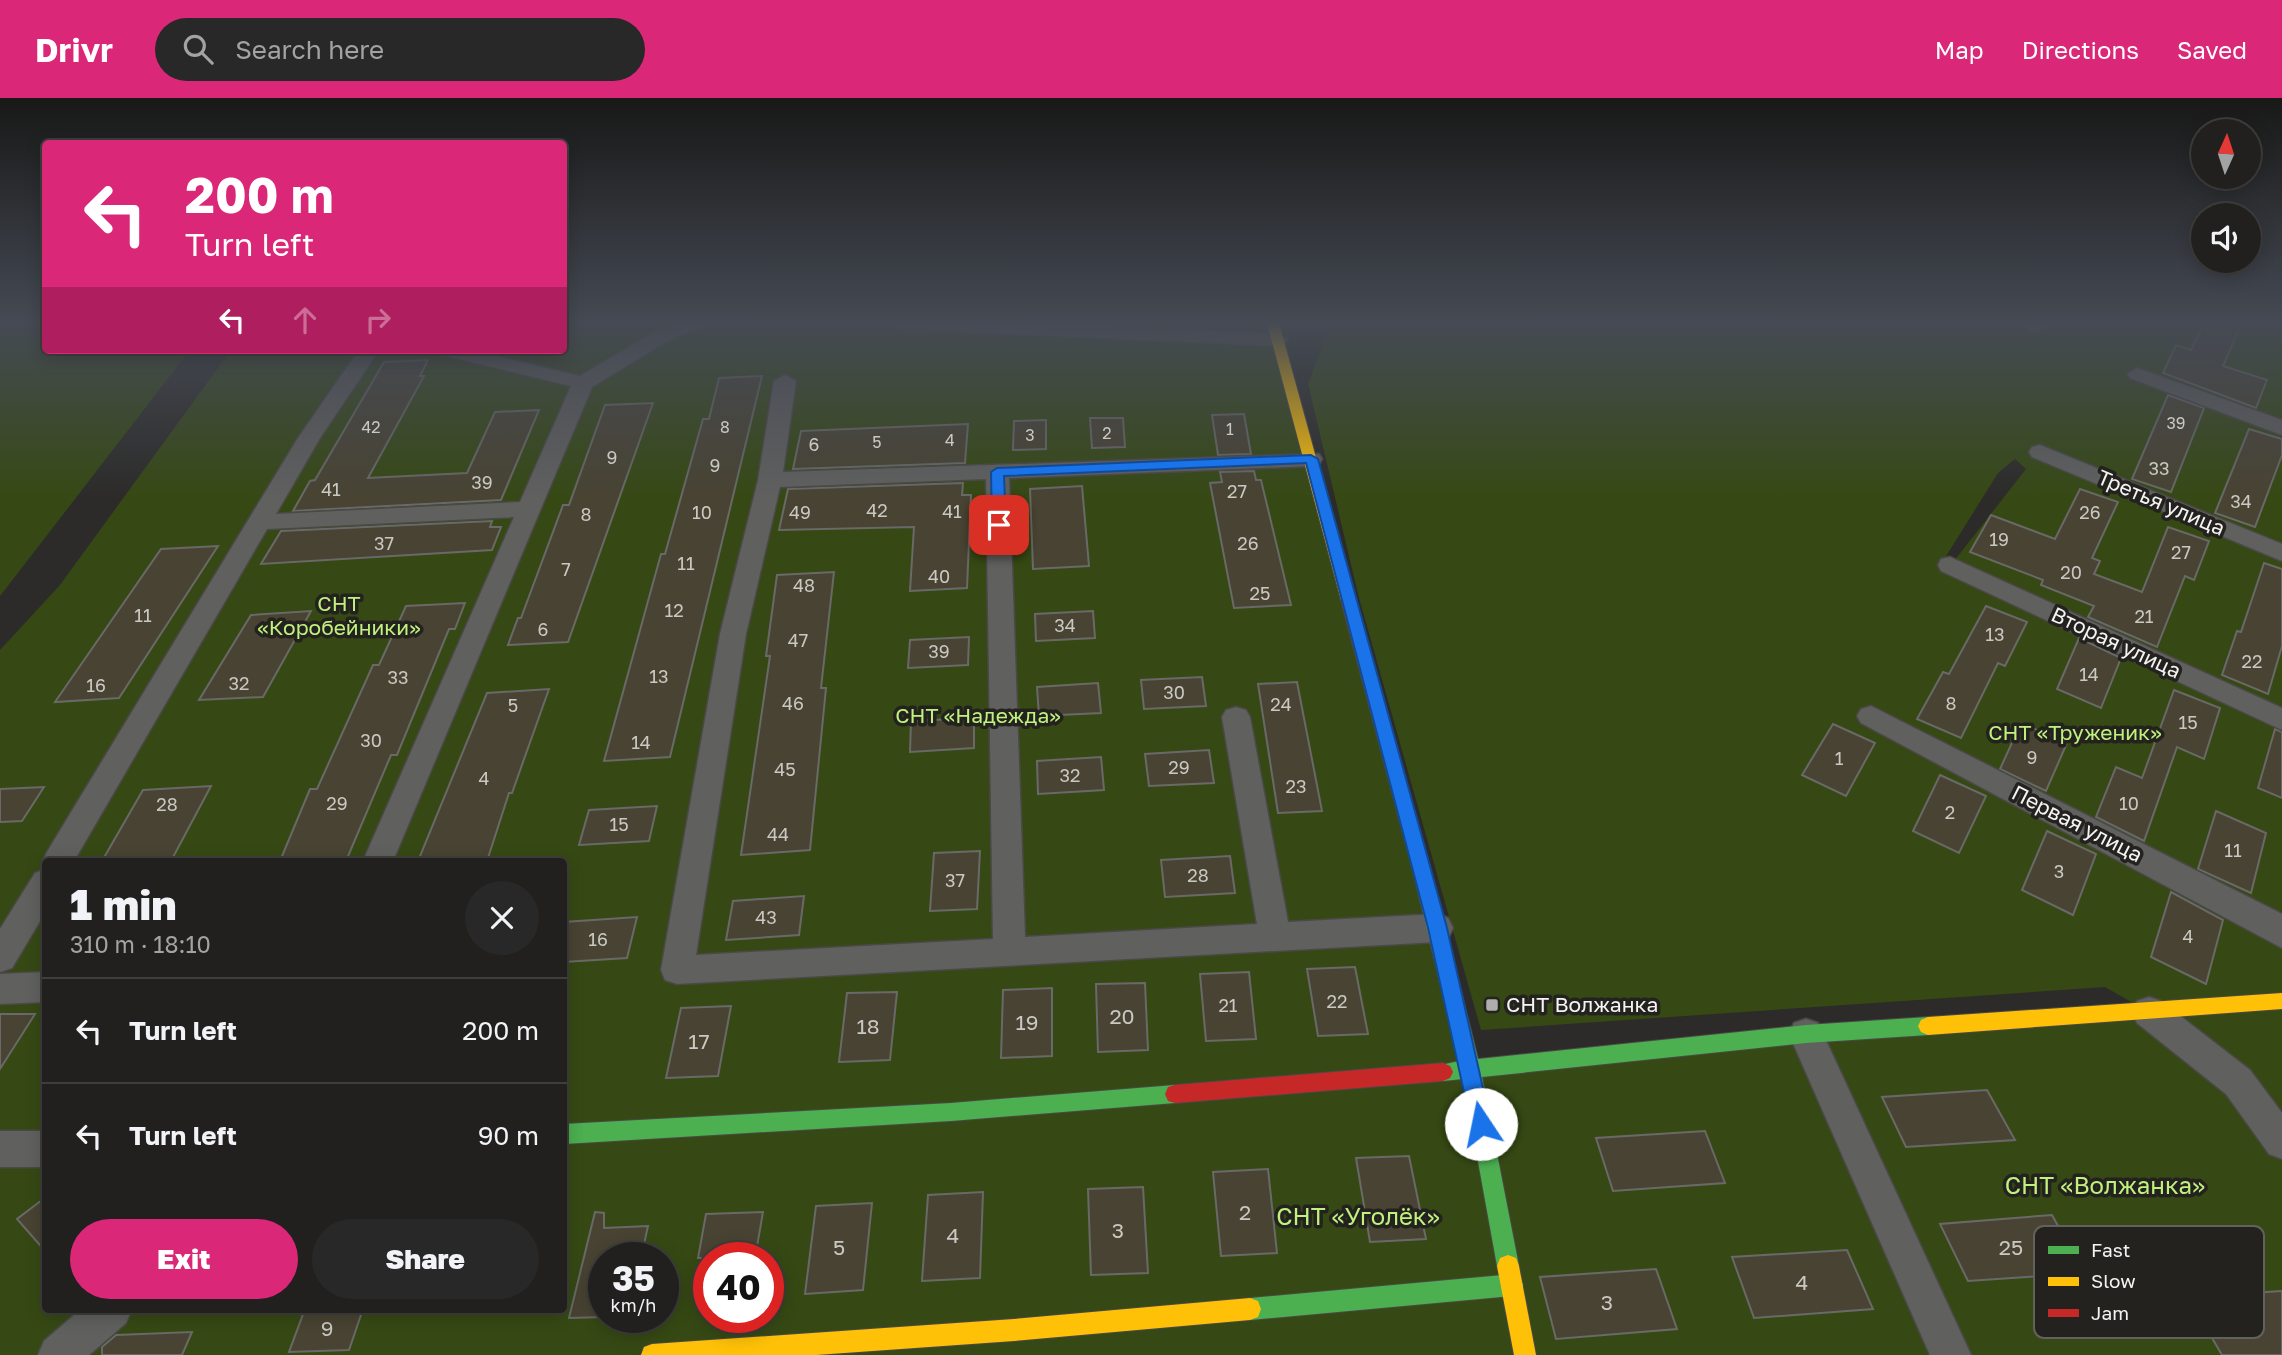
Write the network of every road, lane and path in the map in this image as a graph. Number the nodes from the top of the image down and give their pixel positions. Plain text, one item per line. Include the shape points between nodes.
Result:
1 (785, 381) dead end
2 (347, 382) edge
3 (577, 382) edge
4 (1290, 382) edge
5 (2158, 382) edge
6 (583, 383) joint
7 (2282, 428) edge
8 (2040, 452) dead end
9 (1311, 459) junction
10 (997, 472) junction
11 (770, 480) junction
12 (528, 509) junction
13 (262, 522) junction
14 (2282, 553) edge
15 (1951, 565) dead end
16 (1871, 716) dead end
17 (1236, 717) dead end
18 (2282, 720) edge
19 (60, 858) edge
20 (379, 858) edge
21 (42, 889) edge
22 (1437, 928) junction
23 (2282, 934) edge
24 (1275, 937) junction
25 (1009, 949) junction
26 (0, 958) edge
27 (42, 987) edge
28 (0, 989) edge
29 (2282, 1001) edge
30 (2149, 1012) junction
31 (1806, 1034) junction
32 (1471, 1070) junction
33 (567, 1134) edge
34 (2282, 1142) edge
35 (0, 1149) edge
36 (42, 1149) edge
37 (1512, 1285) junction
38 (107, 1313) edge
39 (58, 1355) edge
40 (652, 1355) edge
41 (1525, 1355) edge
42 (1951, 1355) edge

1 - 11 street
2 - 13 street via 309,438
3 - 6 street
4 - 9 street
5 - 7 street
6 - 12 street
8 - 14 street, Третья улица
9 - 10 street
9 - 22 street
10 - 11 street
10 - 25 street
11 - 25 street via 733,634 677,970
12 - 13 street
12 - 20 street
13 - 19 street
15 - 18 street, Вторая улица
16 - 23 street, Первая улица via 2275,926
17 - 24 street
21 - 26 street
22 - 24 street
22 - 32 street
24 - 25 street
27 - 28 street
29 - 30 street
30 - 31 street
30 - 34 street via 2238,1082
31 - 32 street
31 - 42 street
32 - 33 street via 951,1112
32 - 37 street
35 - 36 street
37 - 40 street
37 - 41 street
38 - 39 street

